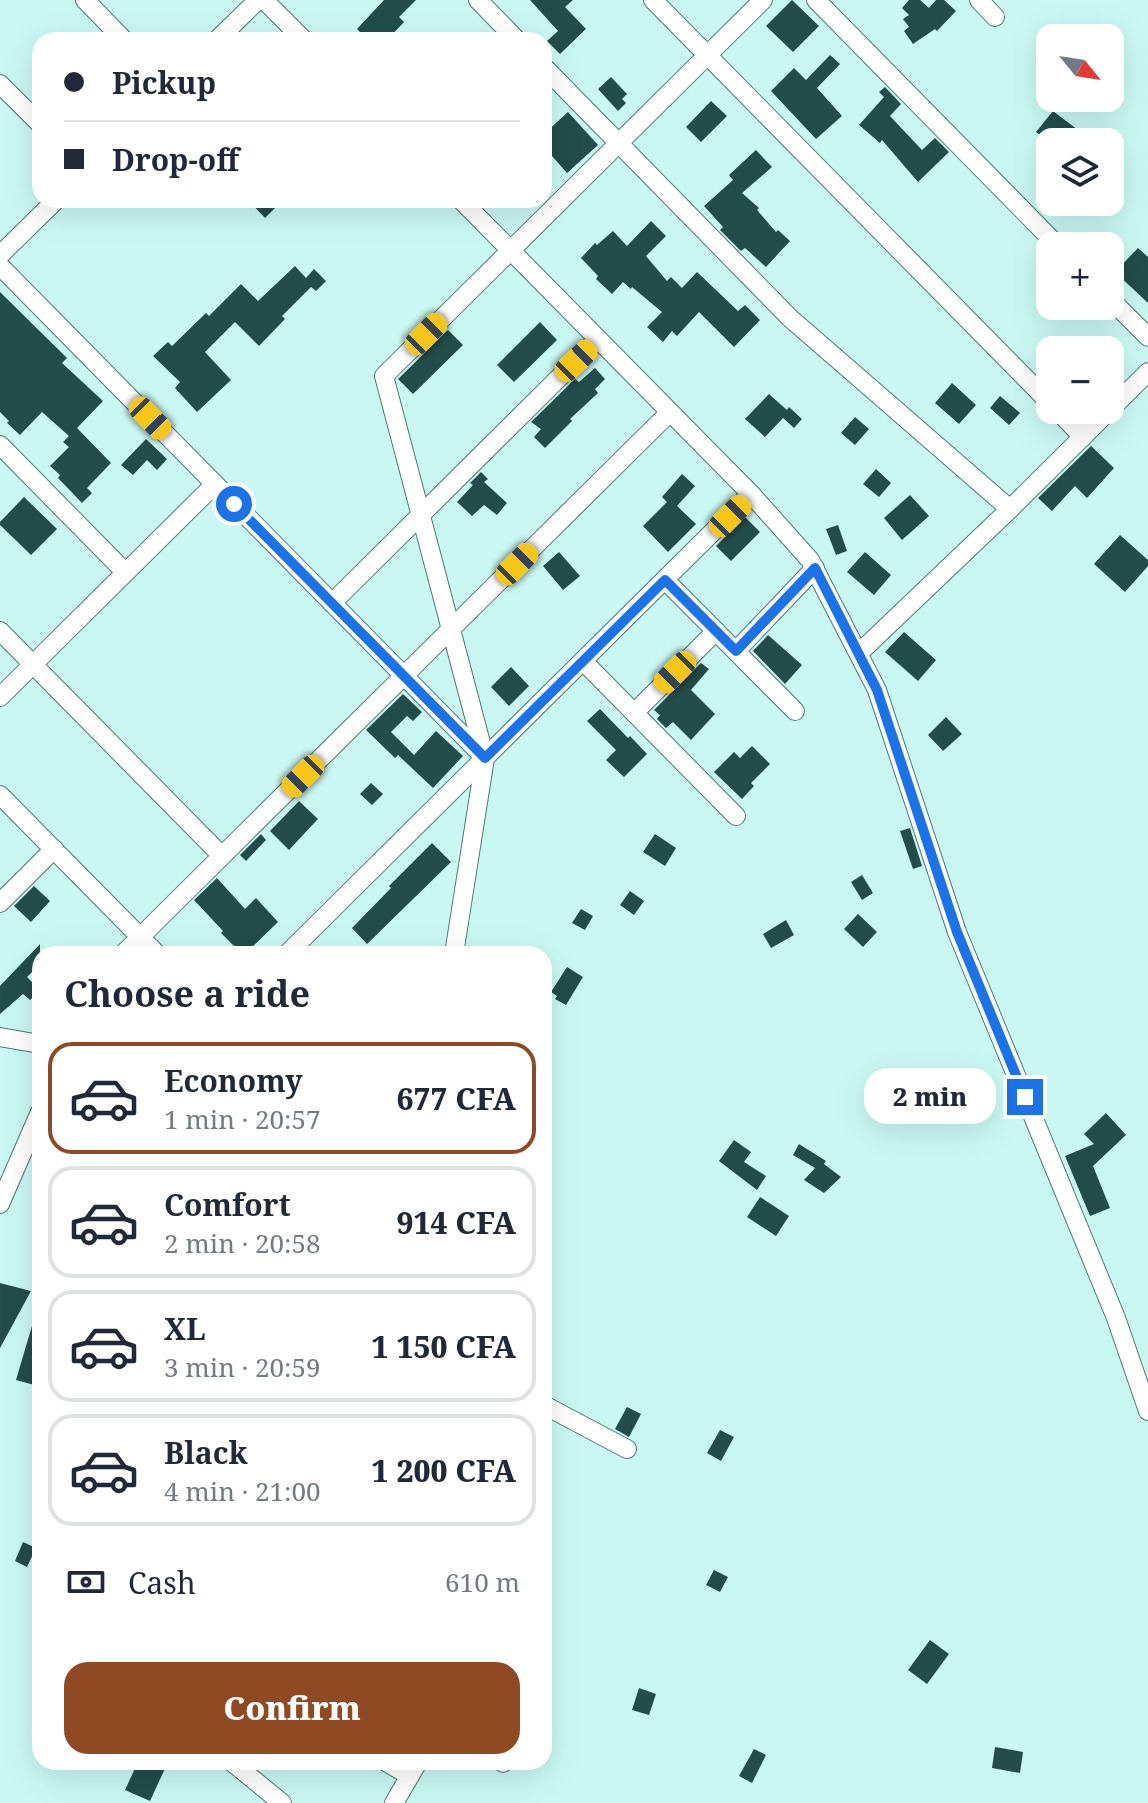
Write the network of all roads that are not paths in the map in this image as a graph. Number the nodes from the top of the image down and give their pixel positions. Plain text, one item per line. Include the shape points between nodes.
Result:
1 (85, 0) edge
2 (258, 0) edge
3 (264, 0) edge
4 (478, 0) edge
5 (653, 0) edge
6 (763, 0) edge
7 (816, 0) edge
8 (979, 0) edge
9 (995, 17) dead end
10 (116, 32) edge
11 (225, 32) edge
12 (296, 32) edge
13 (509, 32) edge
14 (708, 55) junction
15 (552, 75) edge
16 (0, 84) edge
17 (32, 116) edge
18 (619, 143) junction
19 (48, 208) edge
20 (469, 208) edge
21 (1044, 232) edge
22 (511, 250) junction
23 (0, 255) edge
24 (0, 266) edge
25 (1124, 313) edge
26 (1148, 337) edge
27 (598, 339) junction
28 (1148, 372) edge
29 (1036, 389) edge
30 (670, 412) junction
31 (1070, 424) edge
32 (1083, 437) junction
33 (0, 445) edge
34 (215, 484) junction
35 (751, 494) junction
36 (1010, 509) junction
37 (421, 514) junction
38 (815, 568) junction
39 (125, 572) junction
40 (665, 580) junction
41 (332, 603) junction
42 (451, 629) junction
43 (0, 631) edge
44 (716, 631) junction
45 (736, 651) junction
46 (859, 653) junction
47 (583, 661) junction
48 (33, 664) junction
49 (404, 676) junction
50 (0, 697) edge
51 (795, 711) dead end
52 (634, 713) junction
53 (485, 758) junction
54 (0, 795) edge
55 (736, 816) dead end
56 (54, 849) junction
57 (222, 856) junction
58 (0, 903) edge
59 (140, 937) junction
60 (131, 946) edge
61 (149, 946) edge
62 (295, 946) edge
63 (455, 946) edge
64 (0, 1037) edge
65 (32, 1040) edge
66 (32, 1130) edge
67 (0, 1204) edge
68 (552, 1409) edge
69 (1148, 1411) edge
70 (627, 1449) dead end
71 (242, 1770) edge
72 (413, 1770) edge
73 (282, 1803) edge
74 (394, 1803) edge

1 - 10 street
2 - 11 street
3 - 12 street
4 - 13 street
5 - 14 street
6 - 14 street
7 - 21 street
8 - 9 street
14 - 18 street
14 - 29 street
15 - 18 street
16 - 17 street
18 - 22 street
18 - 36 street via 790,318
19 - 23 street
20 - 22 street
22 - 27 street
22 - 37 street via 384,376
24 - 34 street
25 - 26 street
27 - 30 street
27 - 37 street
28 - 32 street
30 - 35 street
30 - 42 street
31 - 32 street
32 - 36 street
33 - 39 street
34 - 39 street
34 - 41 street
35 - 38 street
35 - 40 street
36 - 46 street
37 - 41 street
37 - 42 street
38 - 45 street
38 - 46 street
39 - 48 street
40 - 44 street
40 - 47 street
41 - 49 street
42 - 49 street
42 - 53 street
43 - 48 street
44 - 45 street
44 - 52 street
45 - 51 street
46 - 69 street via 877,690 957,932 1116,1318
47 - 52 street
47 - 53 street
48 - 50 street
48 - 57 street
49 - 53 street
49 - 57 street
52 - 55 street
53 - 62 street
53 - 63 street
54 - 56 street
56 - 58 street
56 - 59 street
57 - 59 street
59 - 60 street
59 - 61 street
64 - 65 street
66 - 67 street
68 - 70 street
71 - 73 street
72 - 74 street

